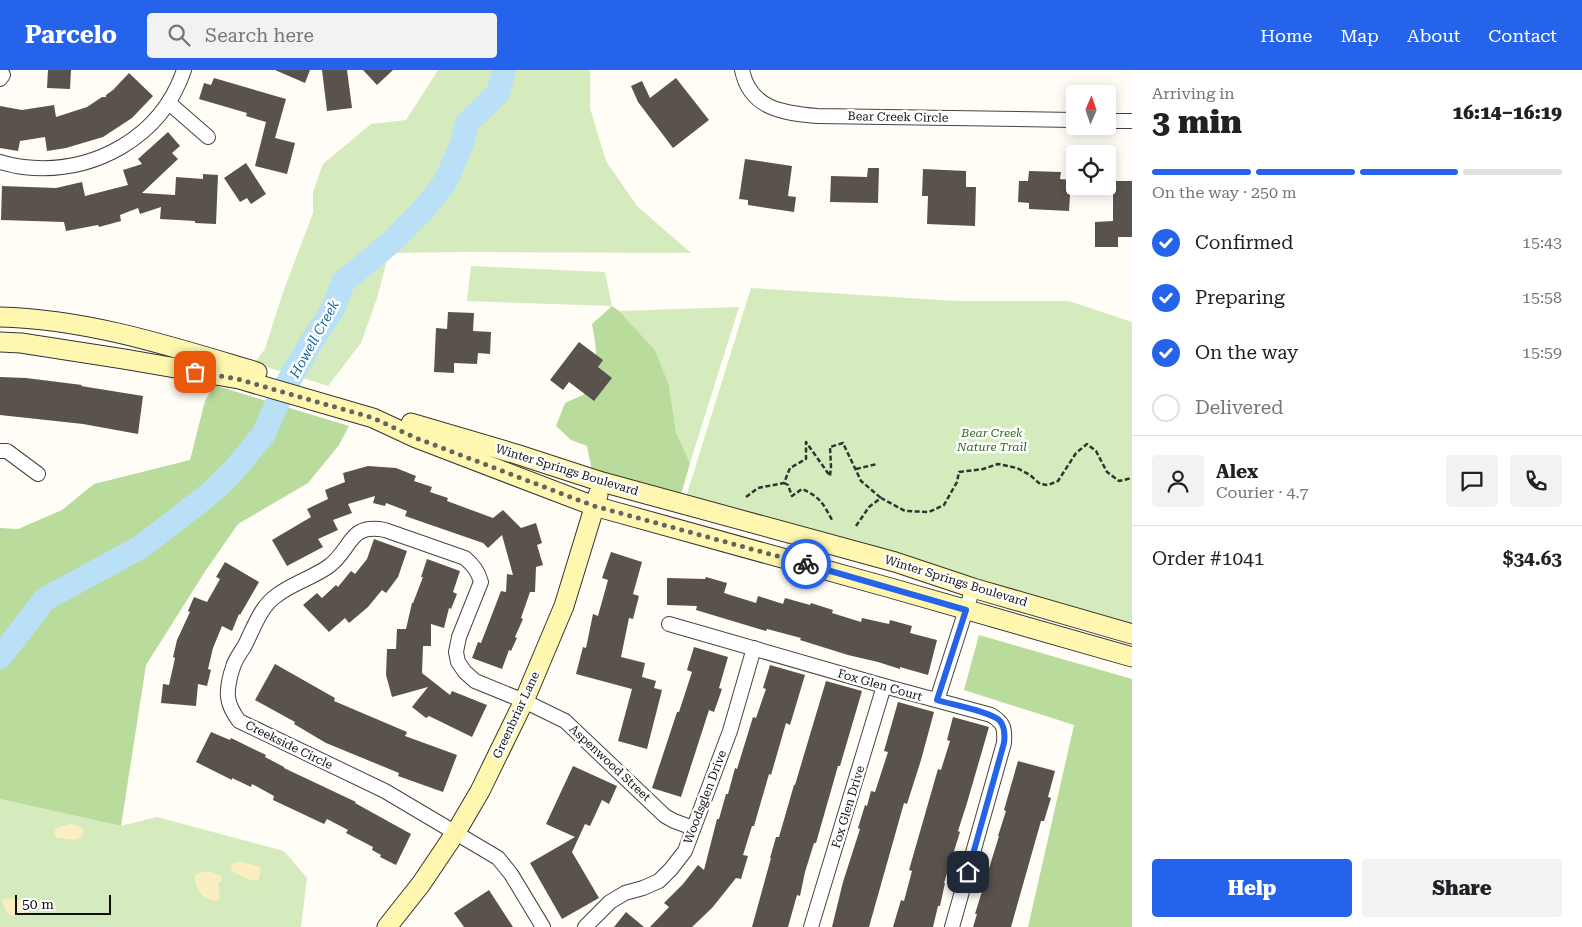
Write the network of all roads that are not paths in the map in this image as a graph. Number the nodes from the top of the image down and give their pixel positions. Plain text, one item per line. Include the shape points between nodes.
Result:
1 (184, 70) edge
2 (742, 70) edge
3 (169, 103) junction
4 (1066, 120) edge
5 (1116, 121) edge
6 (1132, 121) edge
7 (208, 137) dead end
8 (0, 162) edge
9 (0, 317) edge
10 (0, 342) edge
11 (284, 386) junction
12 (334, 401) junction
13 (0, 451) edge
14 (38, 474) dead end
15 (602, 482) junction
16 (594, 506) junction
17 (973, 588) junction
18 (966, 610) junction
19 (669, 624) dead end
20 (1132, 634) edge
21 (754, 648) junction
22 (1132, 657) edge
23 (884, 686) junction
24 (937, 700) junction
25 (524, 701) junction
26 (693, 828) junction
27 (456, 832) junction
28 (387, 927) edge
29 (543, 927) edge
30 (585, 927) edge
31 (811, 927) edge
32 (952, 927) edge

1 - 3 street
2 - 4 street, Bear Creek Circle via 745,82 758,99 776,110 793,114
3 - 7 street
3 - 8 street via 147,128 123,147 95,160 47,168
5 - 6 street
9 - 11 street, Winter Springs Boulevard via 91,327 200,355
10 - 11 street, Winter Springs Boulevard
11 - 12 street, Winter Springs Boulevard
12 - 15 street, Winter Springs Boulevard via 377,410 421,427
12 - 16 street, Winter Springs Boulevard via 416,438
13 - 14 street via 8,451
15 - 16 street, Greenbriar Lane
15 - 17 street, Winter Springs Boulevard via 895,562
16 - 18 street, Winter Springs Boulevard
16 - 25 street, Greenbriar Lane via 564,606
17 - 18 street
17 - 20 street, Winter Springs Boulevard
18 - 22 street, Winter Springs Boulevard
18 - 24 street
19 - 21 street, Fox Glen Court
21 - 23 street, Fox Glen Court
21 - 26 street, Woodsglen Drive via 730,731
23 - 24 street, Fox Glen Court
23 - 31 street, Fox Glen Drive
24 - 32 street, Fox Glen Court via 991,715 1000,720 1005,731
25 - 26 street, Aspenwood Street via 565,721 665,816
25 - 27 street, Greenbriar Lane
25 - 27 street, Creekside Circle via 475,681 458,662 459,637 480,582 473,564 465,558 375,528 356,534 328,567 274,597 265,607 232,667 228,696 231,710 239,721 385,791
26 - 30 street, Woodsglen Drive via 685,851 659,881 610,902
27 - 28 street, Greenbriar Lane
27 - 29 street, Creekside Circle via 498,858

